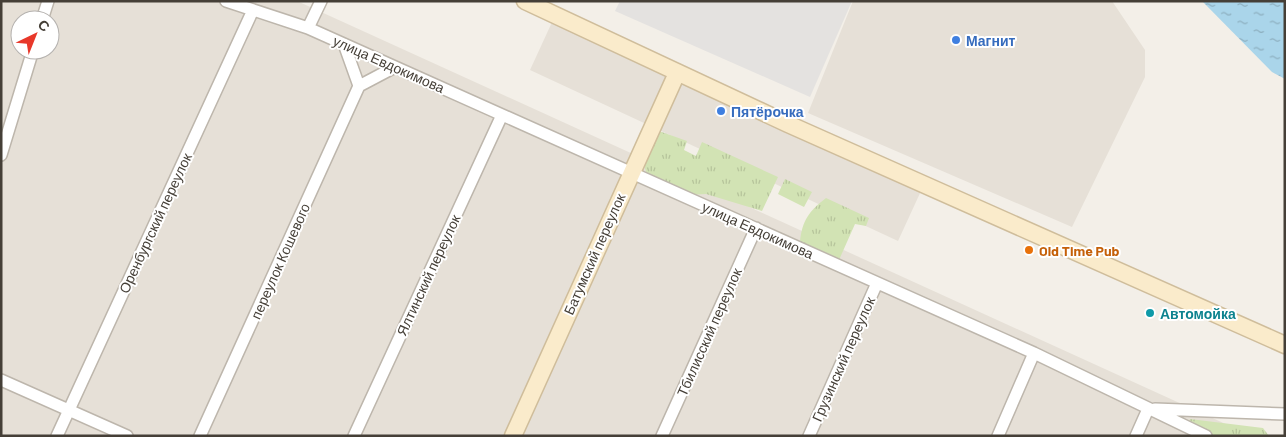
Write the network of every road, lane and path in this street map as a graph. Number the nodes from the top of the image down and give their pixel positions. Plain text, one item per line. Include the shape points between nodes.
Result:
1 (226, 1) edge
2 (321, 1) edge
3 (524, 1) edge
4 (253, 10) junction
5 (308, 28) junction
6 (344, 44) junction
7 (30, 60) edge
8 (395, 67) junction
9 (677, 73) junction
10 (359, 86) junction
11 (502, 115) junction
12 (1, 155) edge
13 (631, 172) junction
14 (756, 228) junction
15 (877, 283) junction
16 (1285, 345) edge
17 (1034, 353) junction
18 (1, 380) edge
19 (1148, 408) junction
20 (70, 409) junction
21 (1285, 414) edge
22 (57, 436) edge
23 (127, 436) edge
24 (200, 436) edge
25 (354, 436) edge
26 (513, 436) edge
27 (662, 436) edge
28 (809, 436) edge
29 (998, 436) edge
30 (1136, 436) edge
31 (1206, 436) edge

1 - 4 street, улица Евдокимова
2 - 5 street
3 - 9 main road
4 - 5 street, улица Евдокимова
4 - 20 street, Оренбургский переулок
5 - 6 street, улица Евдокимова
6 - 8 street, улица Евдокимова
6 - 10 street
7 - 12 street
8 - 10 street
8 - 11 street, улица Евдокимова
9 - 13 main road, Батумский переулок
9 - 16 main road
10 - 24 street, переулок Кошевого
11 - 13 street, улица Евдокимова
11 - 25 street, Ялтинский переулок
13 - 14 street, улица Евдокимова
13 - 26 main road, Батумский переулок
14 - 15 street, улица Евдокимова
14 - 27 street, Тбилисский переулок
15 - 17 street, улица Евдокимова
15 - 28 street, Грузинский переулок
17 - 19 street, улица Евдокимова
17 - 29 street
18 - 20 street
19 - 21 street
19 - 30 street
19 - 31 street, улица Евдокимова
20 - 22 street, Оренбургский переулок
20 - 23 street

